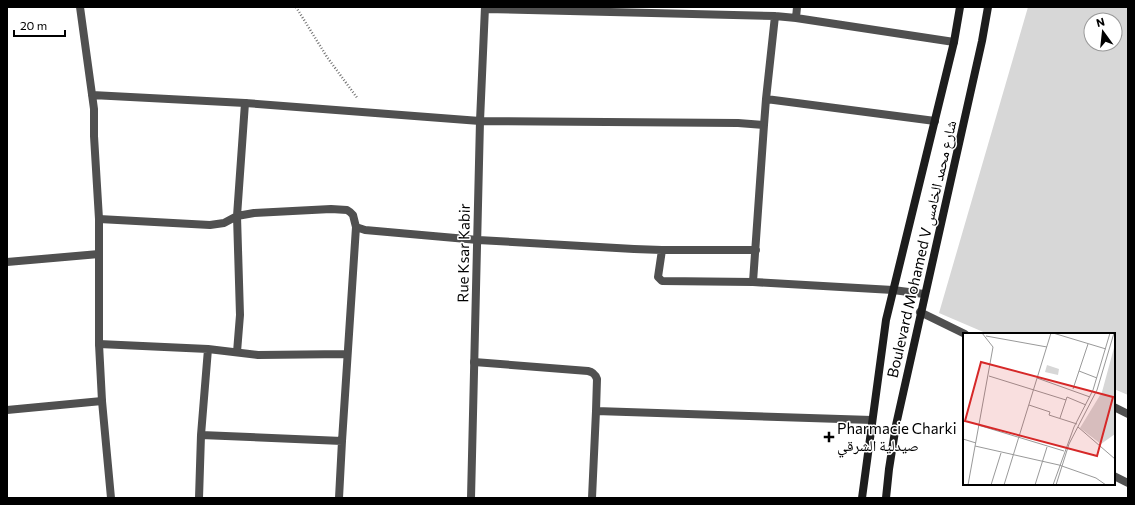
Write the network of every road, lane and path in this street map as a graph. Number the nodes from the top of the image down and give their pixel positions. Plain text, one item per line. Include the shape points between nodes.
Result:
1 (80, 7) edge
2 (296, 7) edge
3 (797, 7) edge
4 (960, 7) edge
5 (988, 7) edge
6 (485, 8) edge
7 (775, 16) junction
8 (796, 18) junction
9 (954, 42) junction
10 (92, 95) junction
11 (766, 99) junction
12 (245, 103) junction
13 (367, 112) junction
14 (480, 121) junction
15 (935, 121) junction
16 (764, 125) junction
17 (237, 216) junction
18 (98, 219) junction
19 (356, 227) junction
20 (478, 240) junction
21 (662, 250) junction
22 (756, 250) junction
23 (99, 254) junction
24 (7, 262) edge
25 (753, 282) junction
26 (893, 290) junction
27 (924, 294) junction
28 (920, 312) junction
29 (963, 333) edge
30 (99, 344) junction
31 (208, 350) junction
32 (237, 352) junction
33 (347, 354) junction
34 (474, 362) junction
35 (102, 400) junction
36 (1115, 408) edge
37 (7, 410) edge
38 (596, 411) junction
39 (1128, 414) edge
40 (872, 420) junction
41 (201, 435) junction
42 (342, 441) junction
43 (1115, 476) edge
44 (1128, 483) edge
45 (111, 498) edge
46 (199, 498) edge
47 (339, 498) edge
48 (470, 498) edge
49 (592, 498) edge
50 (862, 498) edge
51 (886, 498) edge

1 - 10 street
2 - 13 path via 327,57
3 - 8 street
4 - 9 street, Boulevard Mohamed V شارع محمد الخامس
5 - 27 street, Boulevard Mohamed V شارع محمد الخامس
6 - 7 street
6 - 14 street, Rue Ksar Kabir
7 - 8 street
7 - 11 street
8 - 9 street
9 - 15 street, Boulevard Mohamed V شارع محمد الخامس
10 - 12 street
10 - 18 street
11 - 15 street
11 - 16 street
12 - 13 street
12 - 17 street
13 - 14 street
14 - 16 street via 738,122
14 - 20 street, Rue Ksar Kabir
15 - 26 street, Boulevard Mohamed V شارع محمد الخامس
16 - 22 street
17 - 18 street via 224,223 210,225
17 - 19 street via 254,213 347,210 353,215
17 - 32 street via 240,315
18 - 23 street
19 - 20 street via 365,230
19 - 33 street
20 - 21 street
20 - 34 street, Rue Ksar Kabir
21 - 22 street
21 - 25 street via 658,277 662,281
22 - 25 street
23 - 24 street
23 - 30 street
25 - 26 street
26 - 27 street
26 - 40 street, Boulevard Mohamed V شارع محمد الخامس via 886,320
27 - 28 street, Boulevard Mohamed V شارع محمد الخامس
28 - 29 street
28 - 51 street, Boulevard Mohamed V شارع محمد الخامس via 896,425
30 - 31 street
30 - 35 street
31 - 32 street
31 - 41 street
32 - 33 street via 258,355
33 - 42 street
34 - 38 street via 592,372 596,379
34 - 48 street, Rue Ksar Kabir
35 - 37 street
35 - 45 street
36 - 39 street
38 - 40 street
38 - 49 street
40 - 50 street, Boulevard Mohamed V شارع محمد الخامس
41 - 42 street
41 - 46 street
42 - 47 street
43 - 44 street

